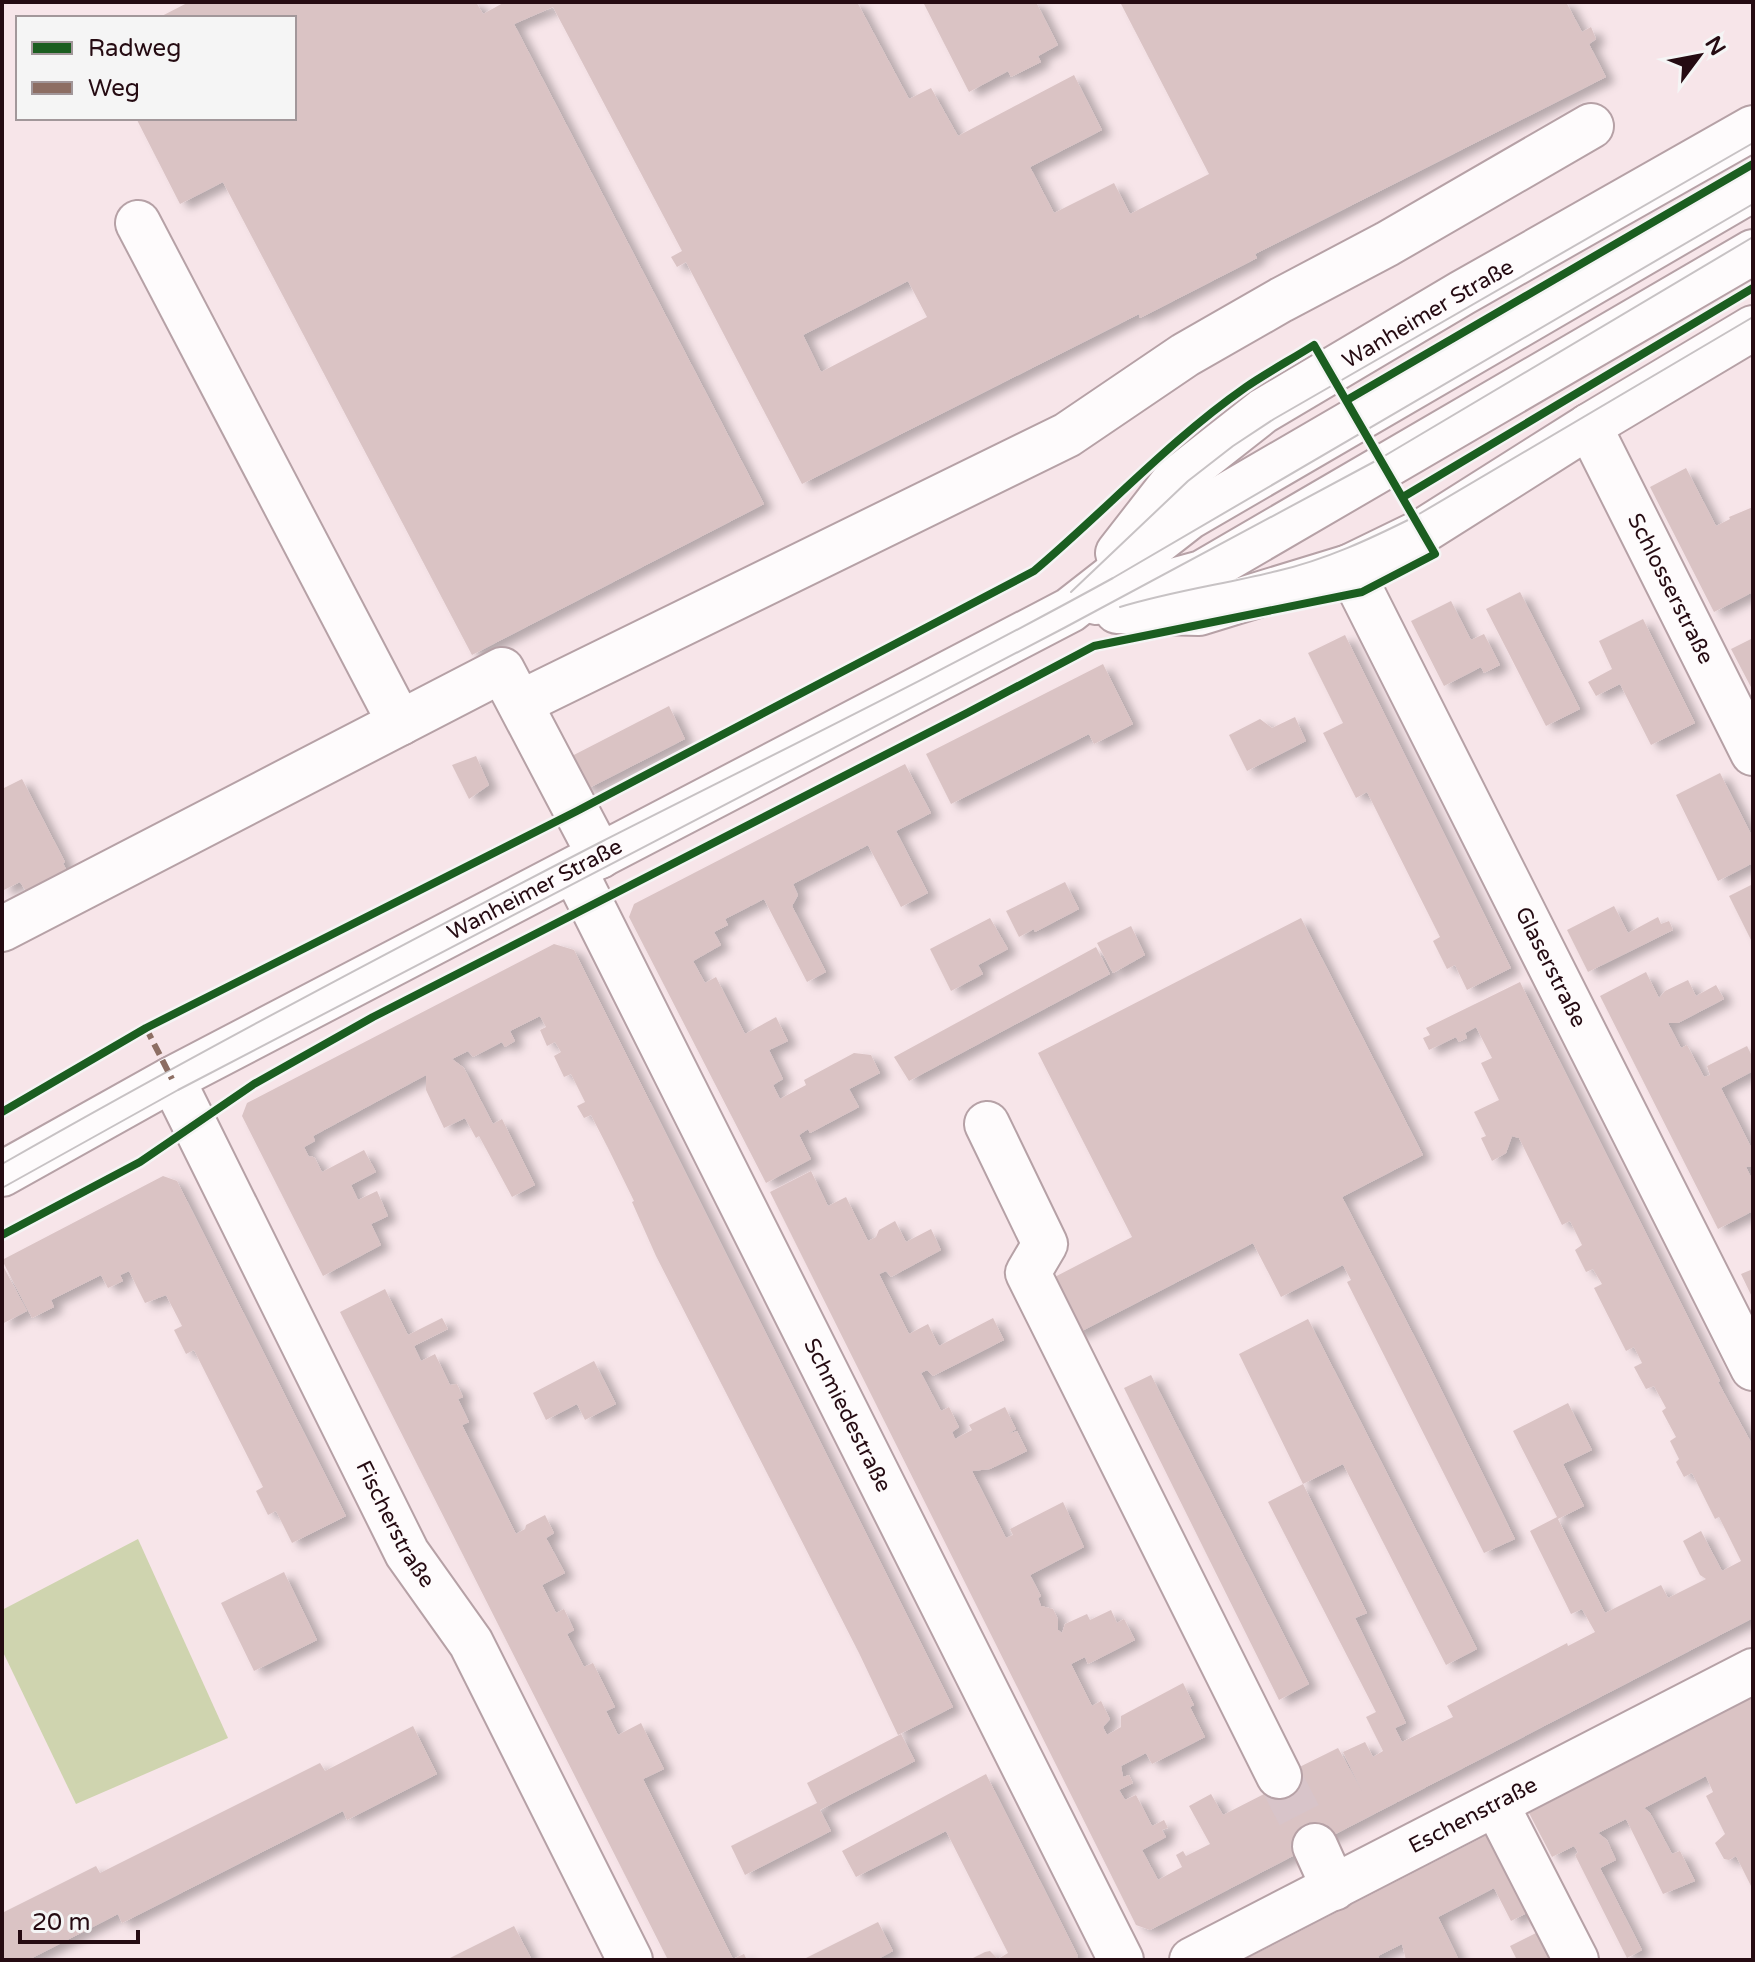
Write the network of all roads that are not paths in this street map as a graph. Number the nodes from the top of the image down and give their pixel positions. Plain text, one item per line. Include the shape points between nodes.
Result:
1 (1591, 126) dead end
2 (1753, 128) edge
3 (1753, 189) edge
4 (138, 223) dead end
5 (1753, 252) edge
6 (1753, 328) edge
7 (1589, 426) junction
8 (1349, 567) junction
9 (1070, 610) junction
10 (520, 703) junction
11 (400, 723) junction
12 (1753, 753) edge
13 (587, 863) junction
14 (2, 929) edge
15 (172, 1079) junction
16 (987, 1124) dead end
17 (2, 1174) edge
18 (1753, 1368) edge
19 (1753, 1671) edge
20 (1279, 1776) tunnel mouth
21 (1496, 1804) junction
22 (1315, 1846) tunnel mouth
23 (1334, 1888) junction
24 (630, 1960) edge
25 (1121, 1960) edge
26 (1192, 1960) edge
27 (1576, 1960) edge

1 - 10 street via 1185,355 1067,435
2 - 9 street, Wanheimer Straße via 1263,411 1174,481
3 - 9 street, Wanheimer Straße via 1189,517
4 - 11 street
5 - 9 street, Wanheimer Straße via 1202,573
6 - 7 street, Wanheimer Straße
7 - 8 street, Wanheimer Straße via 1423,531
7 - 12 street, Schlosserstraße
8 - 9 street, Wanheimer Straße via 1199,613
8 - 18 street, Glaserstraße
9 - 13 street, Wanheimer Straße
10 - 11 street, Schmiedestraße via 502,670
10 - 13 street, Schmiedestraße
11 - 14 street
13 - 15 street, Wanheimer Straße
13 - 25 street, Schmiedestraße
15 - 17 street, Wanheimer Straße
15 - 24 street, Fischerstraße via 407,1553 471,1643
16 - 20 street via 1045,1244 1028,1273
19 - 21 street, Eschenstraße
21 - 23 street, Eschenstraße
21 - 27 street
22 - 23 street
23 - 26 street, Eschenstraße

